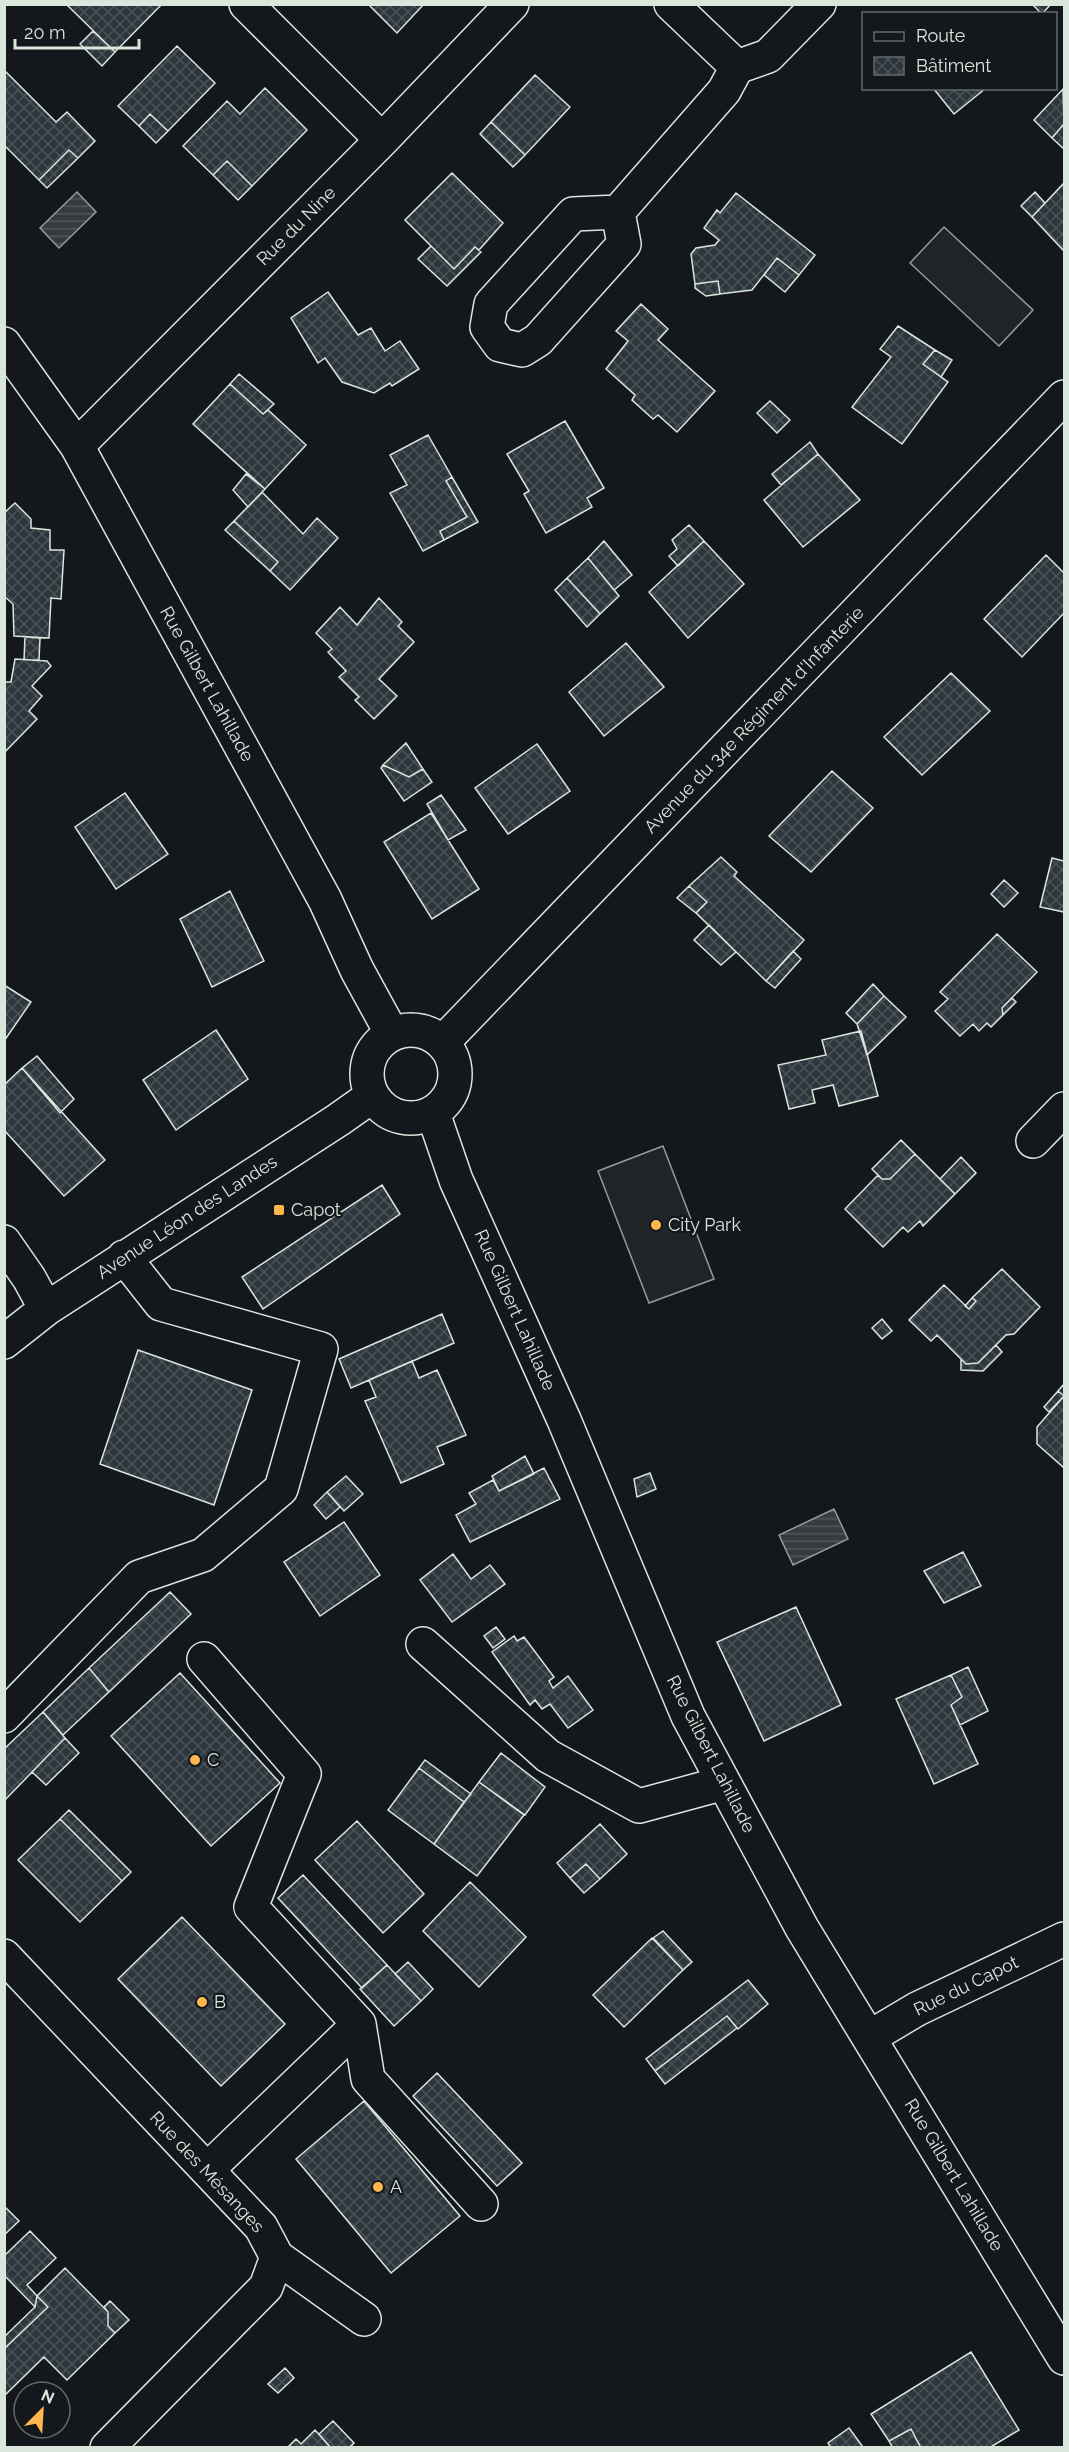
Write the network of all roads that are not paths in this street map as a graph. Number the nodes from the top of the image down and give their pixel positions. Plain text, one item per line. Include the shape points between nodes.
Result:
1 (246, 4) edge
2 (512, 4) edge
3 (672, 4) edge
4 (819, 4) edge
5 (737, 67) junction
6 (382, 140) junction
7 (618, 212) dead end
8 (4, 344) edge
9 (1065, 397) edge
10 (77, 446) junction
11 (392, 1034) junction
12 (442, 1043) junction
13 (372, 1096) junction
14 (1065, 1109) edge
15 (432, 1113) junction
16 (1033, 1141) dead end
17 (4, 1242) edge
18 (124, 1257) junction
19 (46, 1309) junction
20 (4, 1342) edge
21 (423, 1644) dead end
22 (204, 1659) dead end
23 (4, 1716) edge
24 (724, 1783) junction
25 (1065, 1939) edge
26 (4, 1956) edge
27 (359, 2024) junction
28 (870, 2037) junction
29 (207, 2170) junction
30 (481, 2204) dead end
31 (277, 2257) junction
32 (364, 2319) dead end
33 (1065, 2358) edge
34 (107, 2448) edge

1 - 6 street
2 - 6 street, Rue du Nine
3 - 5 street
4 - 5 street via 768,56
5 - 7 street via 724,91
6 - 10 street, Rue du Nine
8 - 10 street, Rue Gilbert Lahillade
9 - 12 street, Avenue du 34e Régiment d'Infanterie
10 - 11 street, Rue Gilbert Lahillade via 325,900
11 - 12 street via 410,1030 427,1033
11 - 13 street via 382,1040 369,1060 368,1085
12 - 15 street via 455,1067 455,1080 444,1104
13 - 15 street via 392,1114 406,1118
13 - 18 street, Avenue Léon des Landes
14 - 16 street
15 - 24 street, Rue Gilbert Lahillade via 456,1180 564,1420 688,1716
17 - 19 street
18 - 19 street, Avenue Léon des Landes
18 - 23 street via 161,1304 321,1349 281,1489 203,1555 139,1577
19 - 20 street, Avenue Léon des Landes
21 - 24 street via 548,1756 639,1806
22 - 27 street via 304,1774 251,1907
24 - 28 street, Rue Gilbert Lahillade via 802,1928
25 - 28 street, Rue du Capot via 917,2009
26 - 29 street, Rue des Mésanges
27 - 29 street
27 - 30 street via 368,2079
28 - 33 street, Rue Gilbert Lahillade
29 - 31 street, Rue des Mésanges via 261,2227
31 - 32 street
31 - 34 street via 266,2287

